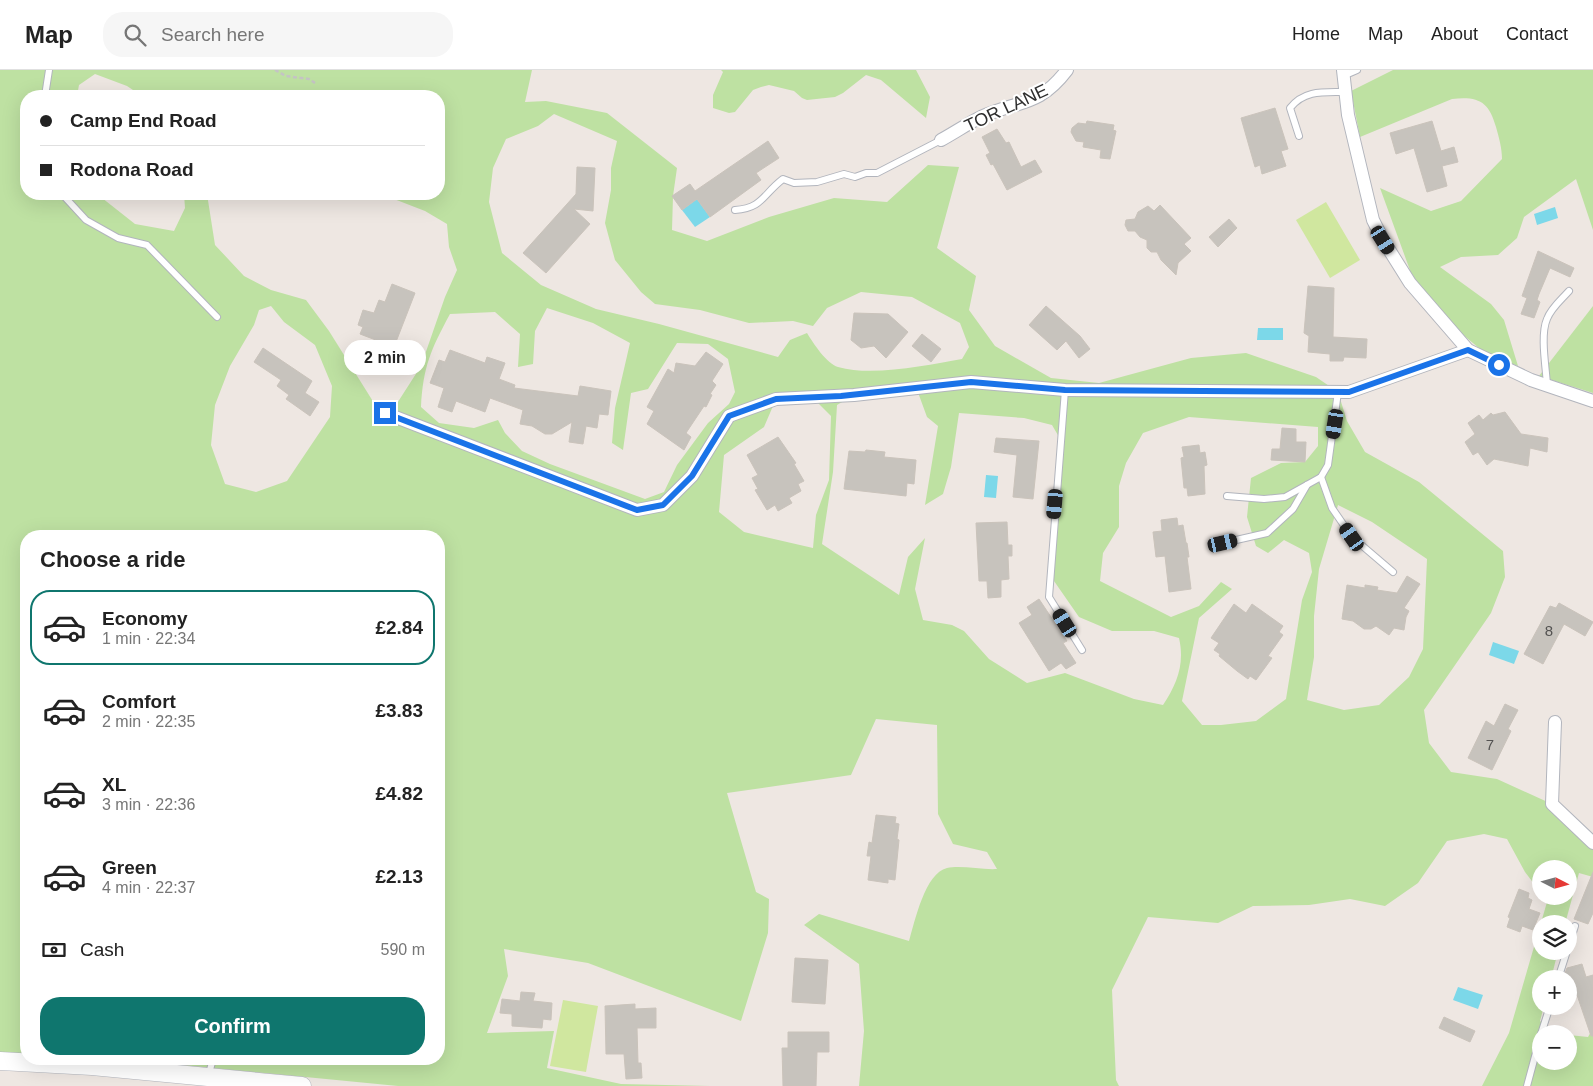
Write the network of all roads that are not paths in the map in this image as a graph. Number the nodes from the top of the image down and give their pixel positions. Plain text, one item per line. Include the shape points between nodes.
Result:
1 (49, 70) edge
2 (1067, 70) edge
3 (1357, 70) edge
4 (1343, 73) edge
5 (47, 90) edge
6 (1344, 92) junction
7 (1300, 136) dead end
8 (941, 140) joint
9 (68, 200) edge
10 (735, 210) dead end
11 (1570, 291) dead end
12 (217, 317) dead end
13 (1468, 350) junction
14 (1547, 386) junction
15 (1065, 390) junction
16 (1338, 392) junction
17 (1593, 401) edge
18 (385, 413) dead end
19 (1321, 477) junction
20 (1308, 484) junction
21 (1227, 496) dead end
22 (1223, 543) dead end
23 (1393, 572) dead end
24 (1082, 650) dead end
25 (1555, 722) dead end
26 (1593, 843) edge
27 (0, 1061) edge
28 (20, 1062) edge
29 (74, 1065) edge
30 (211, 1065) edge
31 (1532, 1067) edge
32 (208, 1078) junction
33 (302, 1086) edge
34 (1527, 1086) edge

1 - 5 lane
2 - 8 street, TOR LANE via 1042,95 982,117
3 - 4 lane
4 - 6 street
6 - 7 lane via 1307,94 1296,100 1290,108
6 - 13 street via 1373,220 1415,290
8 - 10 lane via 877,172 855,177 844,174 816,182 794,183 783,179 750,209
9 - 12 lane via 86,220 118,238 148,246
11 - 14 lane via 1546,320
13 - 14 street
13 - 16 street via 1349,392
14 - 17 street
15 - 16 street
15 - 18 street via 971,382 776,399 729,416 692,476 663,505 637,510
15 - 24 lane via 1049,597
16 - 19 lane via 1328,465
19 - 20 lane
19 - 23 lane via 1332,508 1352,537
20 - 21 lane via 1285,497
20 - 22 lane via 1293,509 1267,533
25 - 26 street via 1552,804
27 - 28 main road
29 - 32 main road
30 - 32 lane
31 - 34 lane
32 - 33 main road

